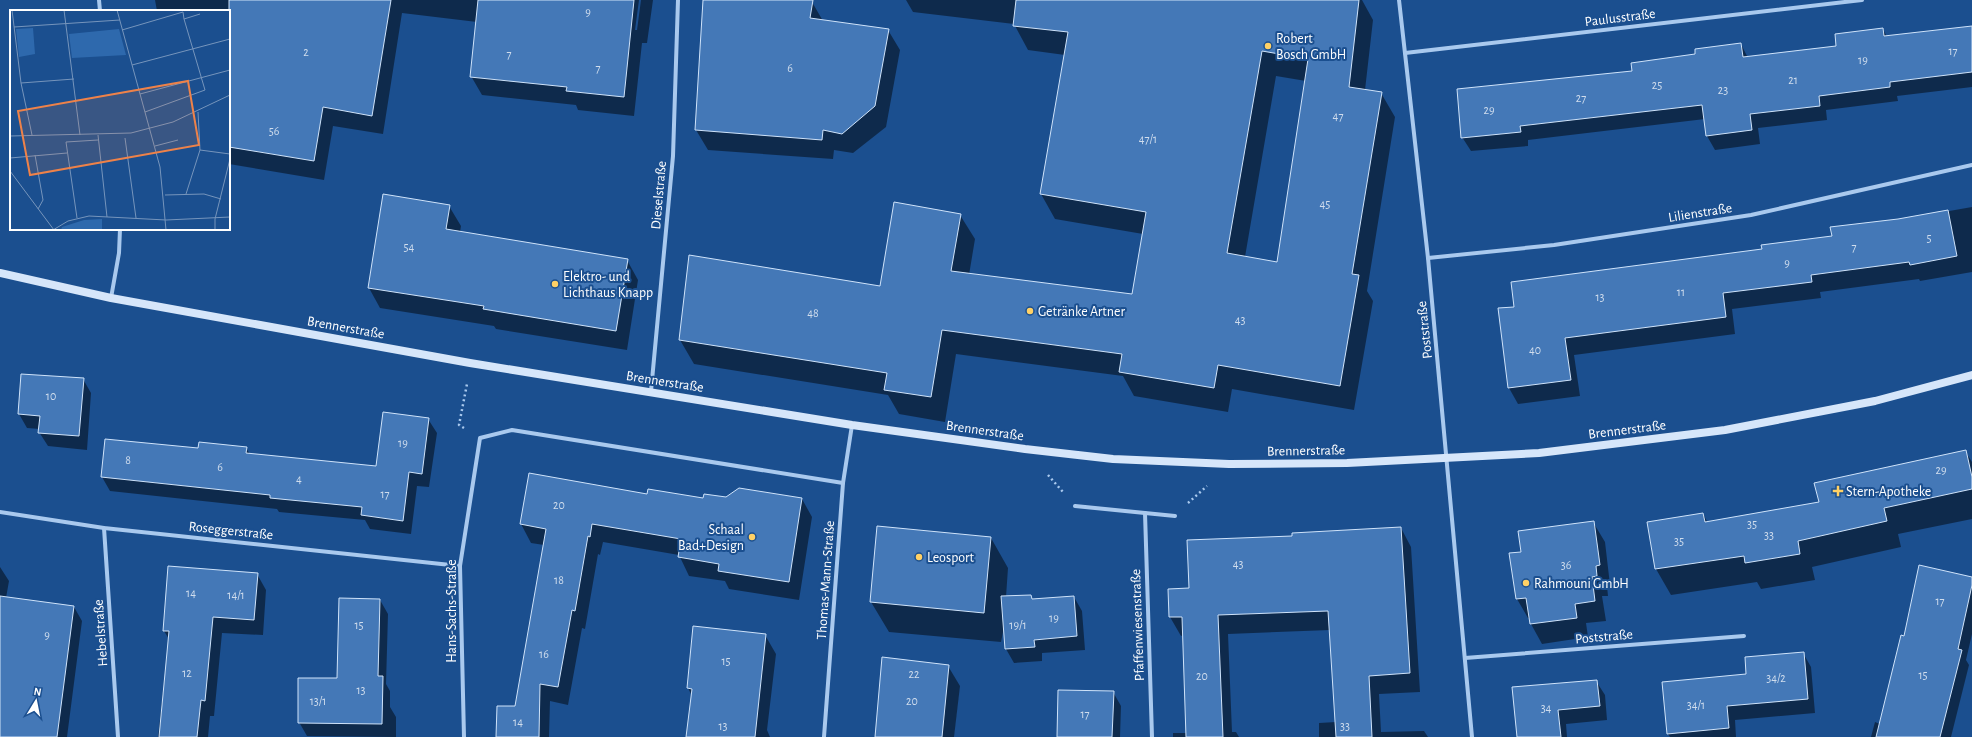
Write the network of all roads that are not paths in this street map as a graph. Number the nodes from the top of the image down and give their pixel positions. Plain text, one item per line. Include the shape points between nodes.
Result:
1 (99, 0) edge
2 (678, 0) edge
3 (1399, 0) edge
4 (1862, 0) edge
5 (100, 10) edge
6 (1405, 53) junction
7 (1972, 165) edge
8 (120, 230) edge
9 (1428, 258) junction
10 (0, 273) edge
11 (111, 298) junction
12 (1972, 375) edge
13 (652, 391) junction
14 (852, 424) junction
15 (1446, 458) junction
16 (843, 483) junction
17 (1075, 506) road end
18 (0, 512) edge
19 (1145, 513) junction
20 (1175, 516) road end
21 (104, 528) junction
22 (460, 566) junction
23 (1744, 636) dead end
24 (1465, 658) junction
25 (118, 737) edge
26 (464, 737) edge
27 (824, 737) edge
28 (1152, 737) edge
29 (1472, 737) edge

1 - 5 street
2 - 13 street, Dieselstraße via 673,156
3 - 6 street, Poststraße
4 - 6 street, Paulusstraße
6 - 9 street, Poststraße
7 - 9 street, Lilienstraße via 1751,216 1554,245
8 - 11 street
9 - 15 street, Poststraße
10 - 11 main road, Brennerstraße
11 - 13 main road, Brennerstraße via 470,363
12 - 15 main road, Brennerstraße via 1875,401 1725,430 1539,453
13 - 14 main road, Brennerstraße
14 - 15 main road, Brennerstraße via 1113,459 1229,464 1347,463
14 - 16 street, Thomas-Mann-Straße
15 - 24 street, Poststraße
16 - 22 street, Hans-Sachs-Straße via 512,430 480,438
16 - 27 street, Thomas-Mann-Straße
17 - 19 street
18 - 21 street, Roseggerstraße
19 - 20 street
19 - 28 street, Pfaffenwiesenstraße
21 - 22 street, Roseggerstraße
21 - 25 street, Hebelstraße
22 - 26 street, Hans-Sachs-Straße
23 - 24 street, Poststraße
24 - 29 street, Poststraße

